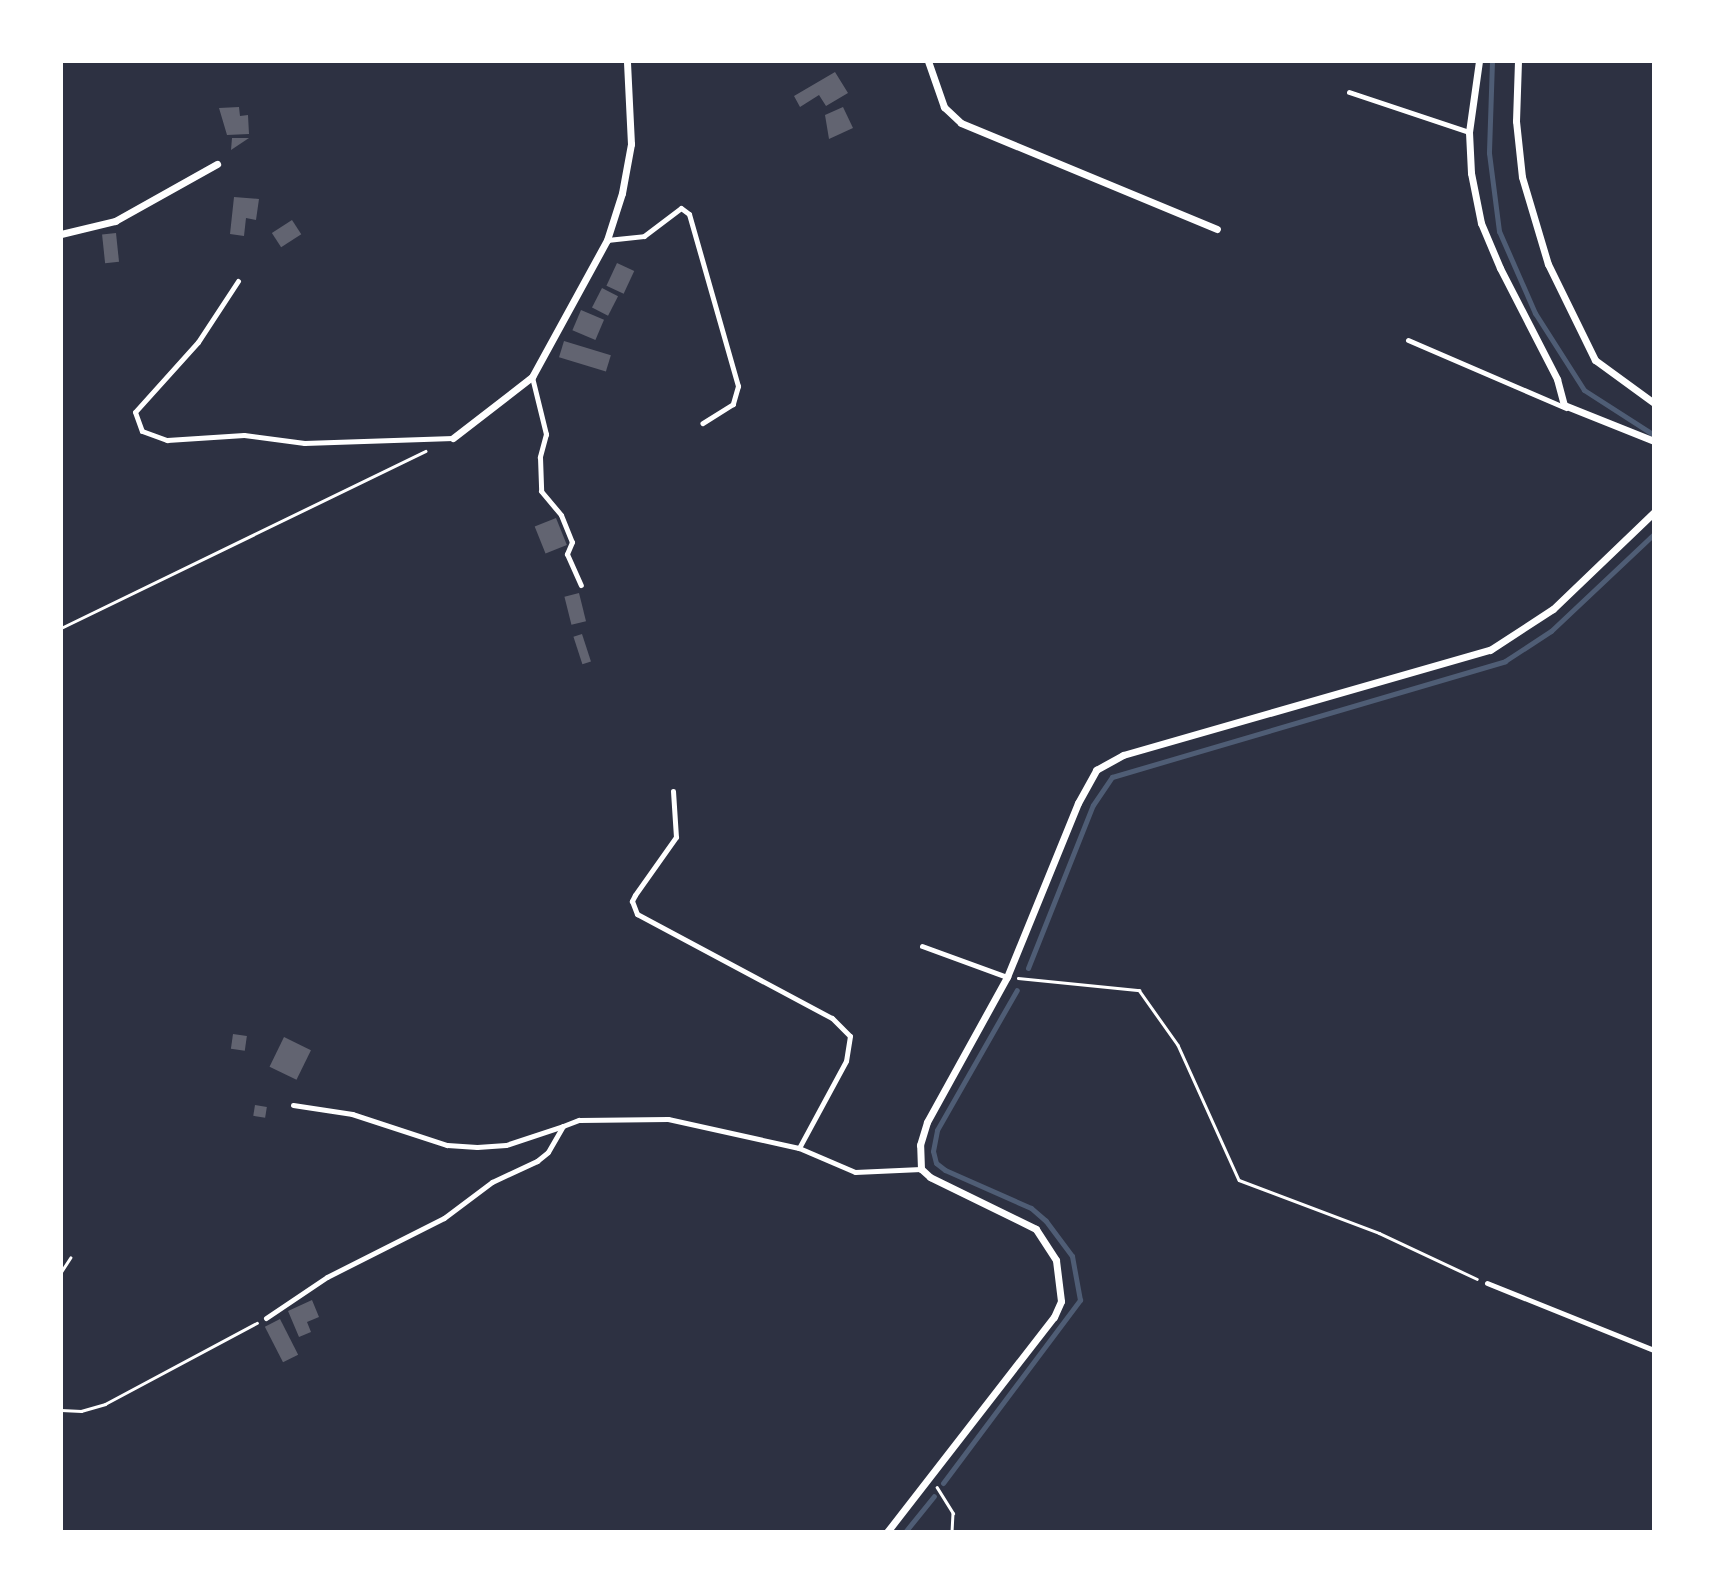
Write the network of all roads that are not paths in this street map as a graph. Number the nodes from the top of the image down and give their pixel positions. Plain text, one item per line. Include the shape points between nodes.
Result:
1 (627, 61) edge
2 (928, 61) edge
3 (1479, 61) edge
4 (1518, 61) edge
5 (1349, 92) dead end
6 (1469, 132) junction
7 (217, 164) dead end
8 (1217, 229) dead end
9 (61, 234) edge
10 (607, 240) junction
11 (238, 281) dead end
12 (1408, 340) dead end
13 (532, 377) junction
14 (1654, 403) edge
15 (1569, 410) junction
16 (703, 424) dead end
17 (453, 438) joint
18 (1654, 441) edge
19 (1654, 512) edge
20 (581, 585) dead end
21 (673, 791) dead end
22 (922, 946) dead end
23 (1007, 977) junction
24 (293, 1105) dead end
25 (563, 1126) junction
26 (799, 1148) junction
27 (921, 1168) junction
28 (1487, 1283) road end
29 (266, 1318) road end
30 (1654, 1350) edge
31 (887, 1532) edge

1 - 10 street via 631,144
2 - 8 street via 944,107 961,123
3 - 6 street
4 - 14 street via 1516,121 1522,177 1548,264 1595,360
5 - 6 lane
6 - 15 street via 1481,223
7 - 9 street via 115,220
10 - 13 street
10 - 16 lane via 644,236 678,209 689,214 738,386 736,400
11 - 17 lane via 191,351 135,412 142,431 167,440 244,435 304,443
12 - 15 lane
13 - 17 street
13 - 20 lane via 546,434 540,457 541,491 562,514 572,542 567,554
15 - 18 street
19 - 23 street via 1553,609 1490,650 1110,760 1096,770 1077,803
21 - 26 lane via 676,837 632,901 637,915 832,1018 850,1036 846,1061
22 - 23 lane
23 - 27 street via 927,1122 920,1145
24 - 25 lane via 352,1114 447,1145 506,1145
25 - 26 lane via 579,1120 667,1119
25 - 29 lane via 537,1161 492,1182 444,1218 327,1277
26 - 27 lane via 855,1172
27 - 31 street via 1036,1229 1056,1260 1061,1289 1054,1317
28 - 30 lane

